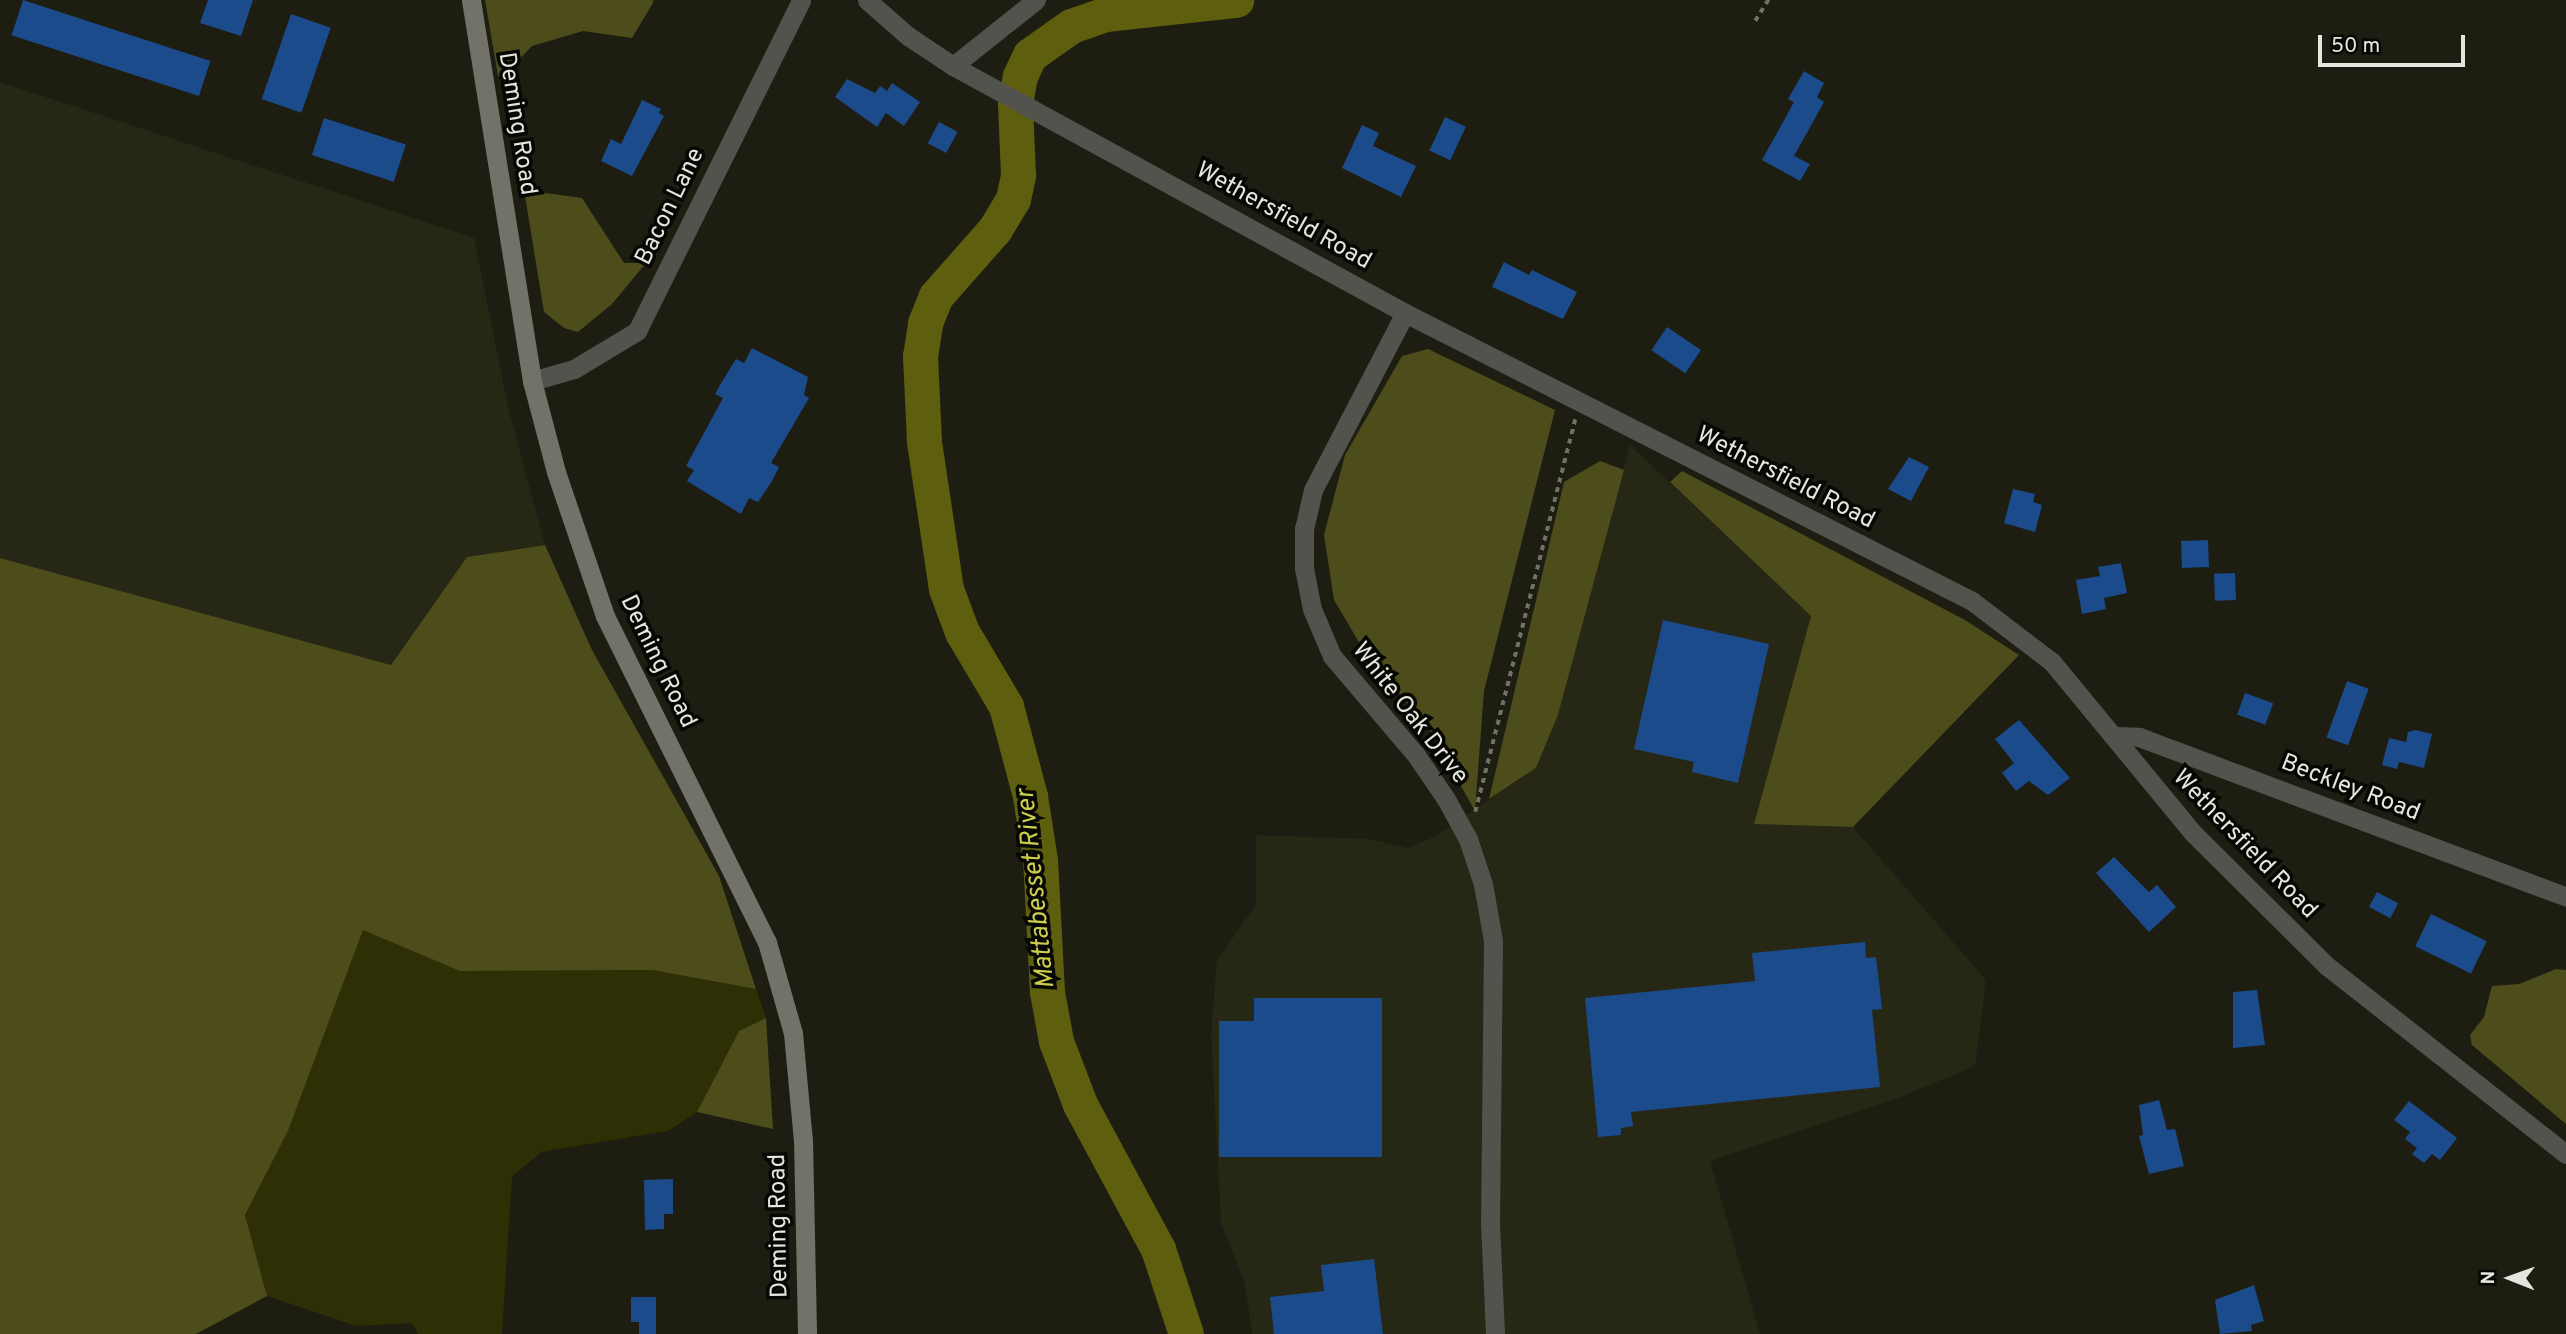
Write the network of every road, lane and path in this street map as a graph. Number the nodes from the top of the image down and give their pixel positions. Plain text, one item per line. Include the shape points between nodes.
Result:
1 (471, 0) edge
2 (801, 0) edge
3 (867, 0) edge
4 (1037, 0) edge
5 (1768, 0) edge
6 (1755, 21) dead end
7 (953, 66) junction
8 (1405, 313) junction
9 (532, 382) junction
10 (1580, 403) junction
11 (2116, 736) junction
12 (1470, 846) junction
13 (2566, 897) edge
14 (2566, 1154) edge
15 (807, 1334) edge
16 (1495, 1334) edge

1 - 9 main road, Deming Road
2 - 9 street, Bacon Lane via 637,331 574,369
3 - 7 street, Wethersfield Road via 908,36
4 - 7 street
5 - 6 path
7 - 8 street, Wethersfield Road
8 - 10 street, Wethersfield Road
8 - 12 street, White Oak Drive via 1313,490 1304,528 1304,568 1312,610 1332,656 1416,755
9 - 15 main road, Deming Road via 556,472 604,616 767,942 793,1033 803,1140
10 - 11 street, Wethersfield Road via 1972,601 2052,662
10 - 12 path via 1490,740
11 - 13 street, Beckley Road via 2149,740
11 - 14 street, Wethersfield Road via 2193,833 2327,965
12 - 16 street, White Oak Drive via 1483,884 1493,941 1490,1223

